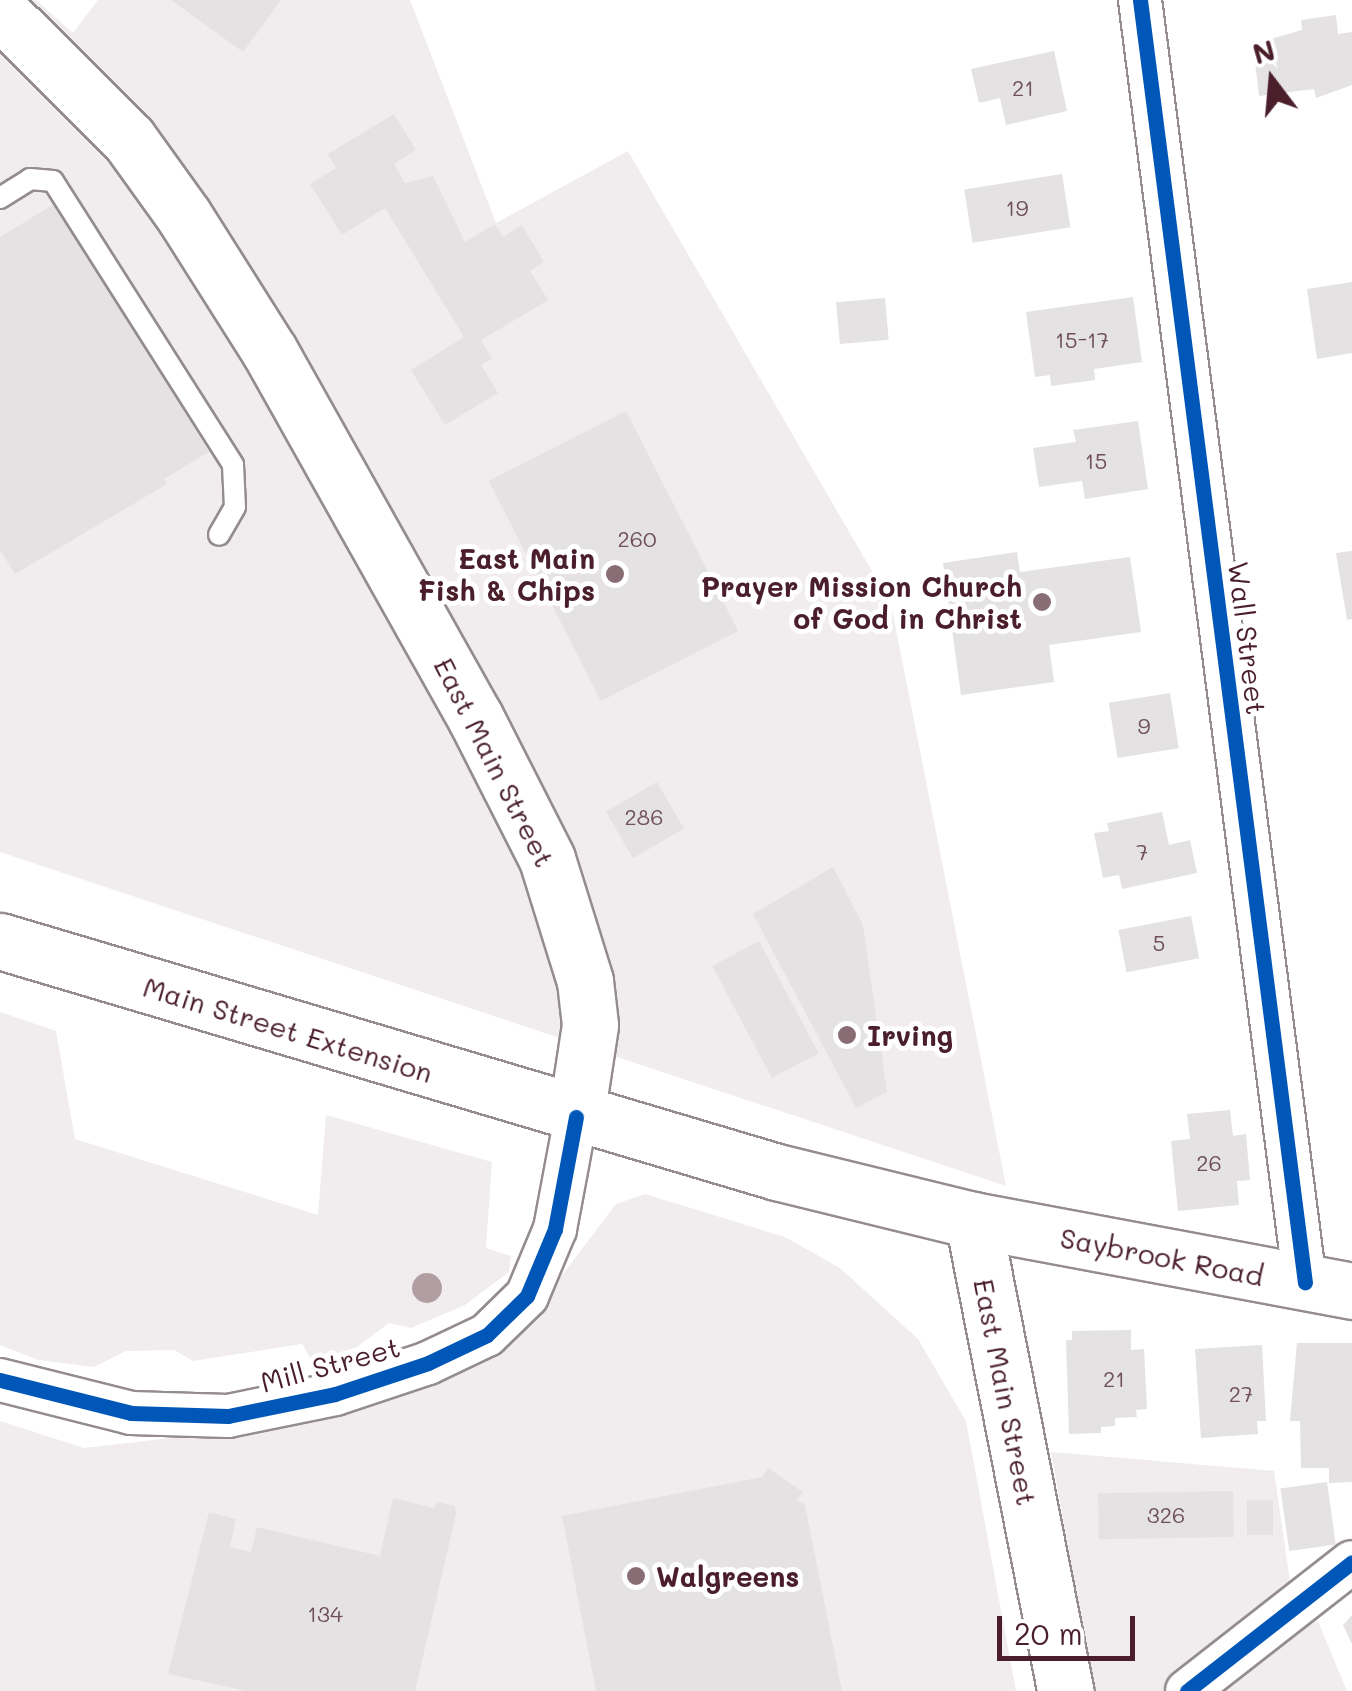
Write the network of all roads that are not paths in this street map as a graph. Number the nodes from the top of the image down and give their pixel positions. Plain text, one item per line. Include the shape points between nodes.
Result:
1 (1140, 0) edge
2 (0, 11) edge
3 (0, 198) edge
4 (219, 535) dead end
5 (0, 941) edge
6 (576, 1117) junction
7 (973, 1220) junction
8 (1328, 1286) edge
9 (15, 1384) edge
10 (1352, 1562) edge
11 (1065, 1691) edge
12 (1187, 1691) edge

1 - 8 street, Wall Street
2 - 6 main road, East Main Street via 78,82 184,216 270,352 475,718 547,859 585,981 590,1025
3 - 4 lane via 30,179 53,182 234,466 235,507
5 - 6 main road, Main Street Extension
6 - 7 main road
6 - 9 street, Mill Street via 545,1263 527,1296 487,1335 371,1384 228,1416 132,1413
7 - 8 main road, Saybrook Road
7 - 11 main road, East Main Street
10 - 12 street

